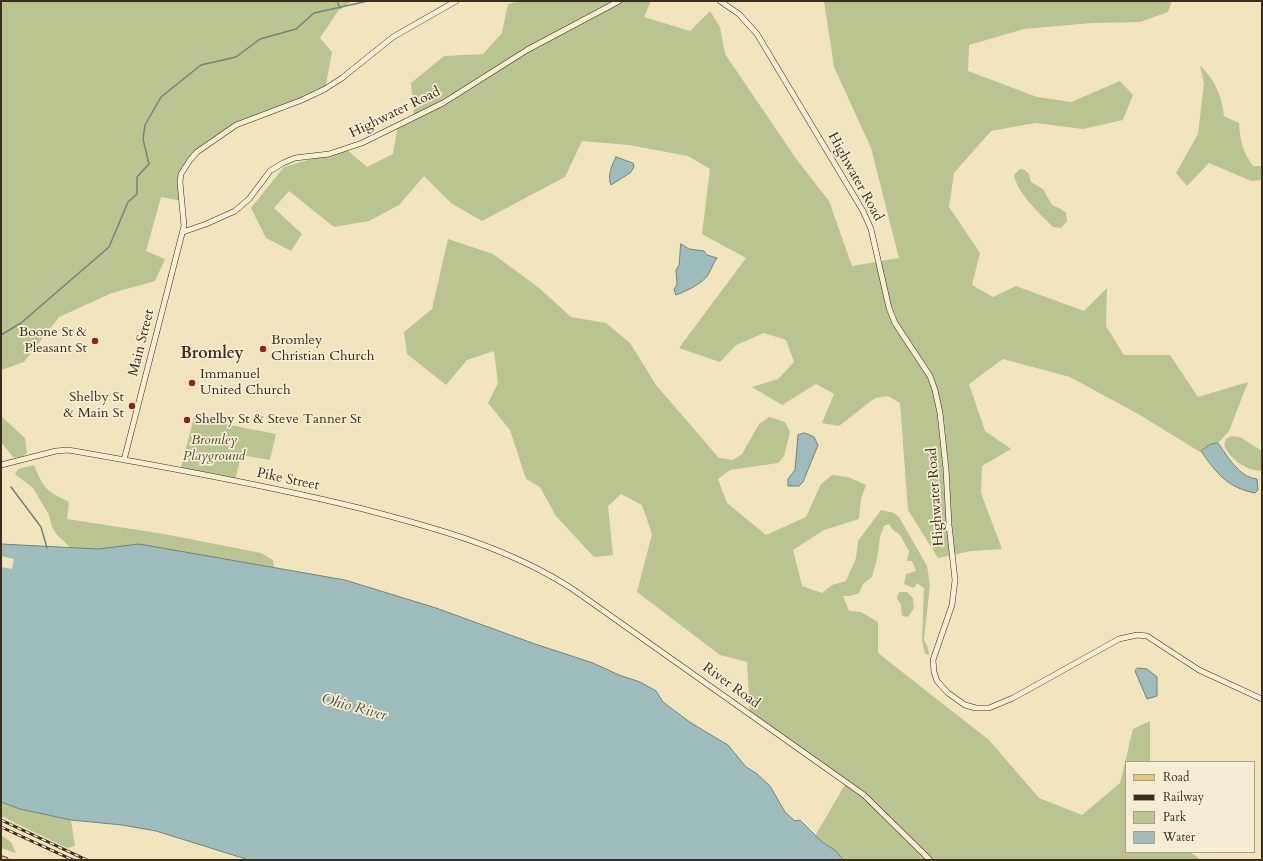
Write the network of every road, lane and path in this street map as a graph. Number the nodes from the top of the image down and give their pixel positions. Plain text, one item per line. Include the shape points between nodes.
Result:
1 (456, 1) edge
2 (619, 1) edge
3 (720, 1) edge
4 (183, 232) junction
5 (124, 460) junction
6 (1, 465) edge
7 (503, 552) joint
8 (1262, 699) edge
9 (1, 859) edge
10 (6, 860) edge
11 (930, 860) edge

1 - 4 street, Main Street via 389,40 325,89 236,125 197,152 186,165 180,182 184,215
2 - 4 street, Highwater Road via 527,50 450,100 362,143 329,154 295,158 279,164 235,211
3 - 8 street, Highwater Road via 743,17 757,34 863,211 871,229 889,308 895,323 927,372 935,390 942,425 955,580 952,605 933,660 938,681 965,705 989,708 1014,698 1119,639 1137,635 1147,636 1199,670
4 - 5 street, Main Street
5 - 6 street, Pike Street via 64,450
5 - 7 street, Pike Street via 334,502 437,529
7 - 11 street, River Road via 531,564 574,590 864,795
9 - 10 main road

